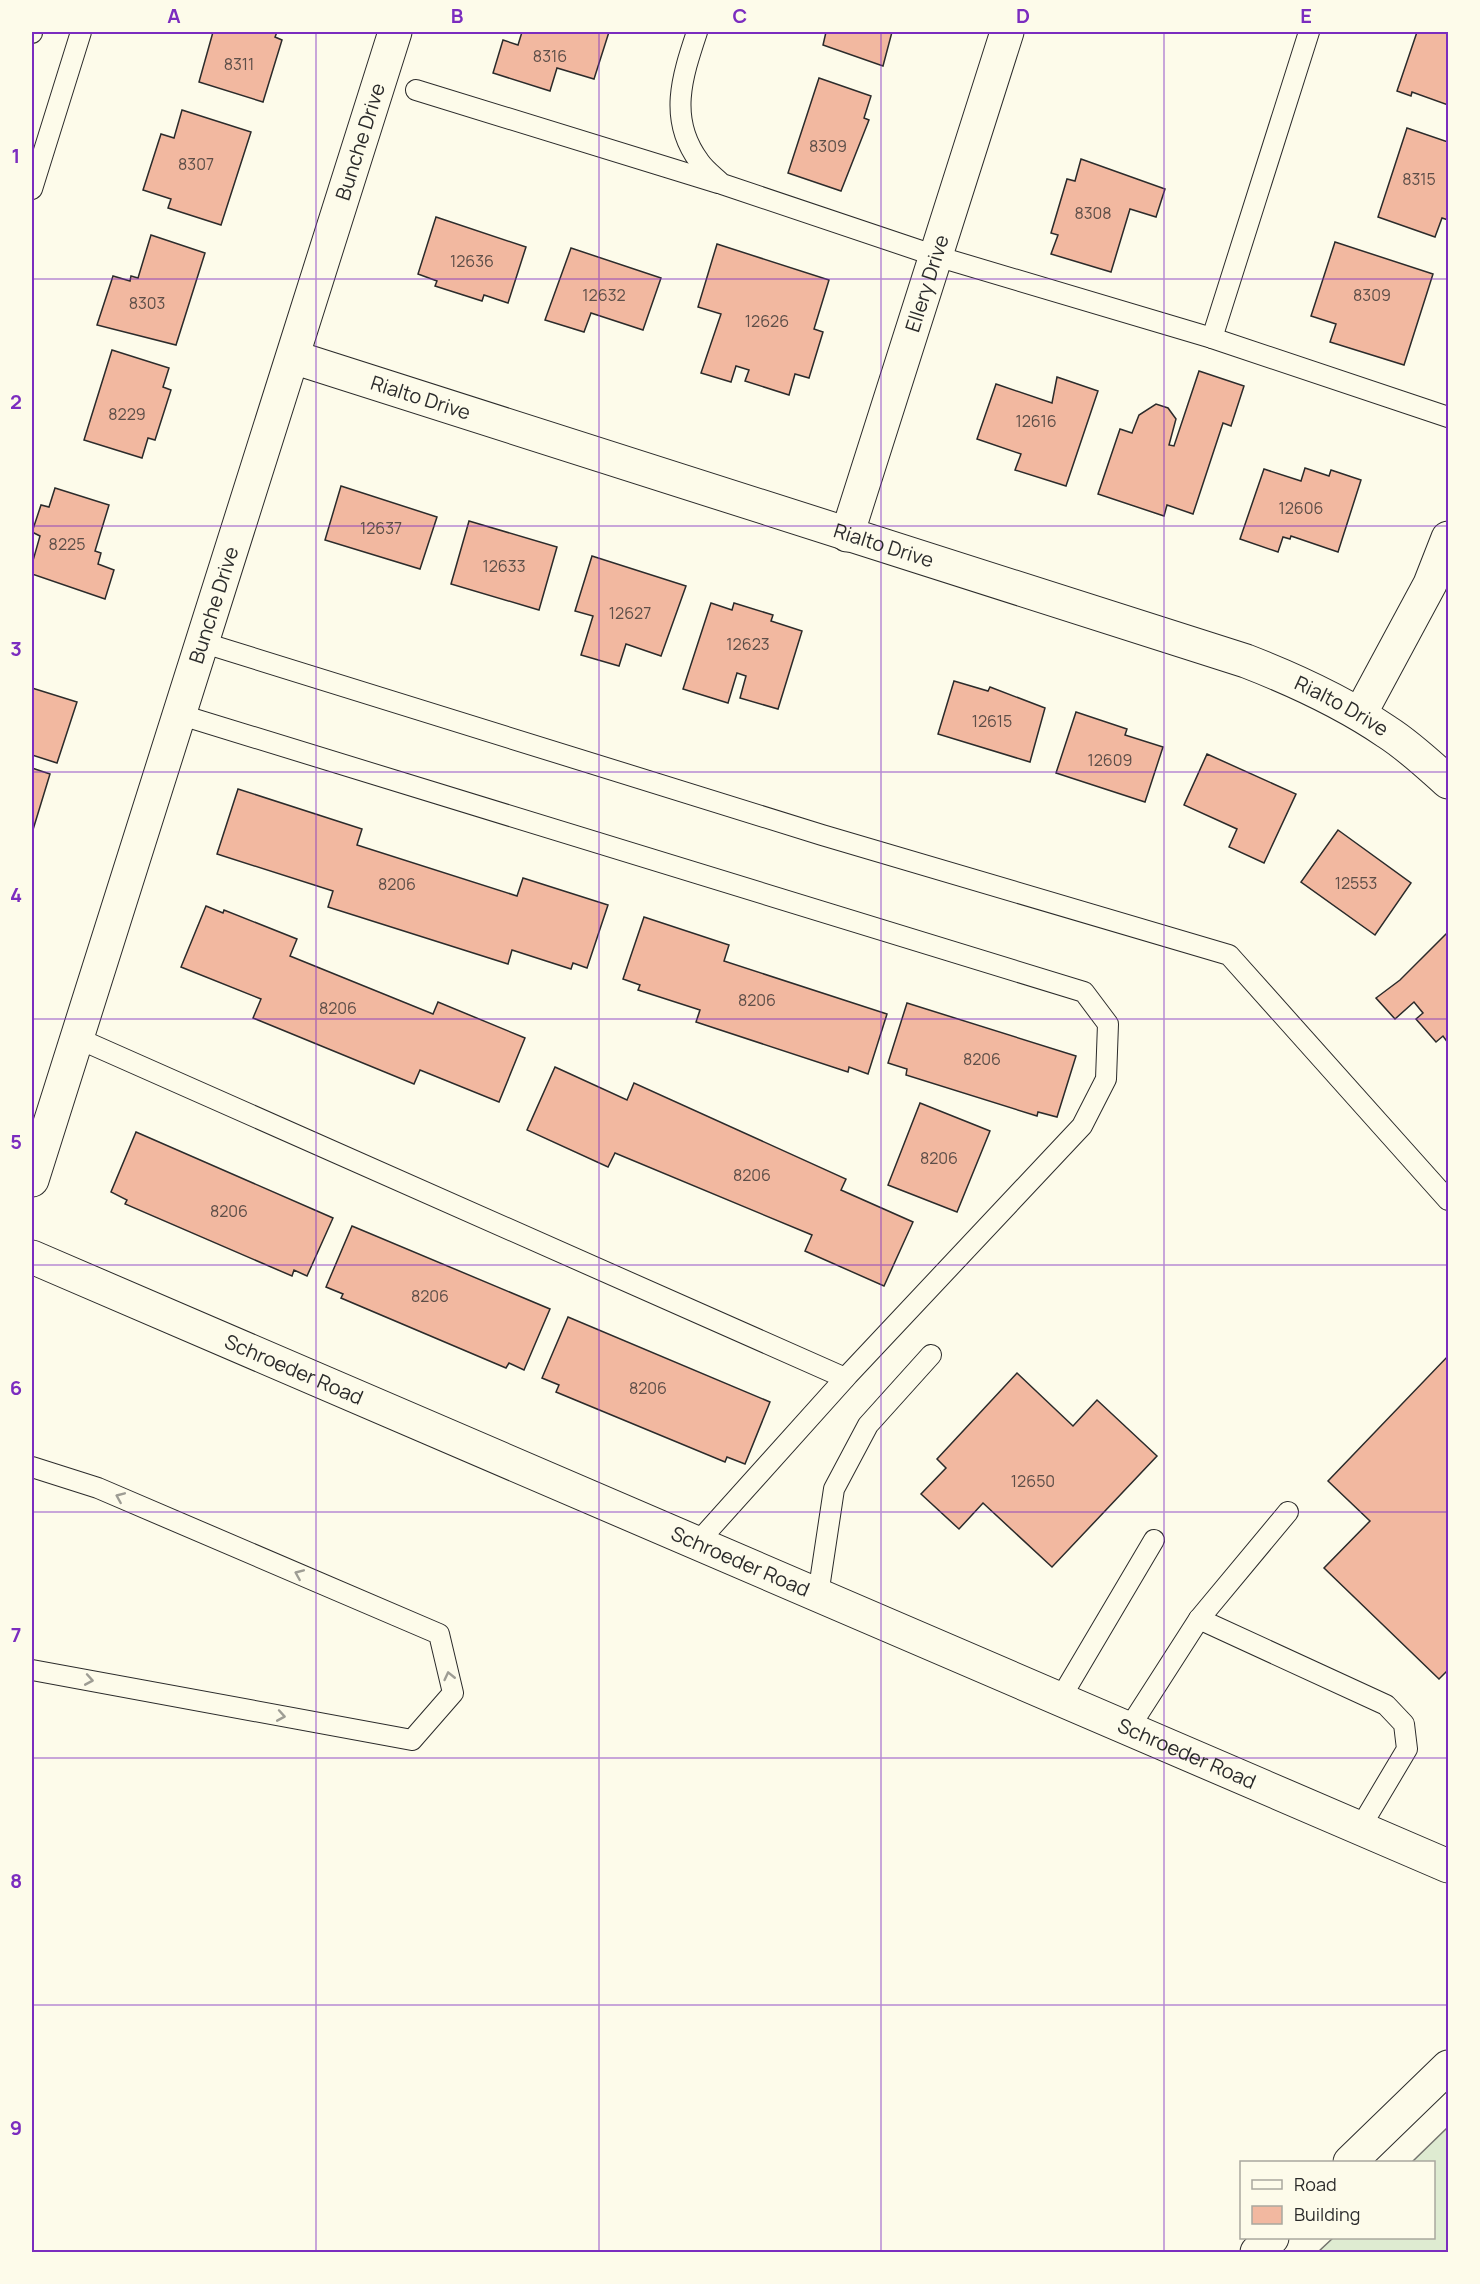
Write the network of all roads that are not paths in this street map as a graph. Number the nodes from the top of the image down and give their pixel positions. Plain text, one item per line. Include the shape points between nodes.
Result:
1 (81, 32) edge
2 (395, 32) edge
3 (697, 32) edge
4 (1007, 32) edge
5 (1310, 32) edge
6 (416, 90) dead end
7 (722, 184) junction
8 (32, 189) edge
9 (936, 256) junction
10 (1212, 338) junction
11 (293, 357) junction
12 (1449, 417) edge
13 (848, 535) junction
14 (1449, 538) edge
15 (201, 642) junction
16 (178, 714) junction
17 (1360, 714) junction
18 (1449, 782) edge
19 (77, 1038) junction
20 (32, 1180) edge
21 (1449, 1200) edge
22 (32, 1257) edge
23 (932, 1355) dead end
24 (845, 1378) junction
25 (32, 1467) edge
26 (1288, 1512) dead end
27 (1154, 1540) dead end
28 (697, 1543) junction
29 (818, 1595) junction
30 (1198, 1619) junction
31 (32, 1670) edge
32 (1060, 1699) junction
33 (1129, 1728) junction
34 (1360, 1828) junction
35 (1449, 1866) edge
36 (1449, 2067) edge
37 (1352, 2161) edge
38 (1271, 2239) edge
39 (1257, 2253) edge

1 - 8 lane
2 - 11 street, Bunche Drive
3 - 7 lane via 679,99 683,132 699,162
4 - 9 street, Ellery Drive
5 - 10 lane
6 - 7 lane
7 - 9 lane
9 - 10 lane
9 - 13 street, Ellery Drive
10 - 12 lane
11 - 13 street, Rialto Drive
11 - 15 street, Bunche Drive
13 - 17 street, Rialto Drive via 1246,661 1301,683
14 - 17 street via 1430,584
15 - 16 street, Bunche Drive
15 - 21 lane via 810,832 1229,955
16 - 19 street, Bunche Drive
16 - 24 lane via 1084,992 1108,1024 1106,1079 1082,1126
17 - 18 street, Rialto Drive via 1390,733
19 - 20 street, Bunche Drive
19 - 24 lane
22 - 28 street, Schroeder Road
23 - 29 lane via 868,1425 834,1489
24 - 28 lane
31 -> 25 lane via 412,1740 453,1693 439,1634 98,1488
26 - 30 lane
27 - 32 lane
28 - 29 street, Schroeder Road
29 - 32 street, Schroeder Road
30 - 33 lane
30 - 34 lane via 1386,1705 1404,1724 1407,1749
32 - 33 street, Schroeder Road
33 - 34 street, Schroeder Road
34 - 35 street, Schroeder Road
36 - 37 street
38 - 39 street

